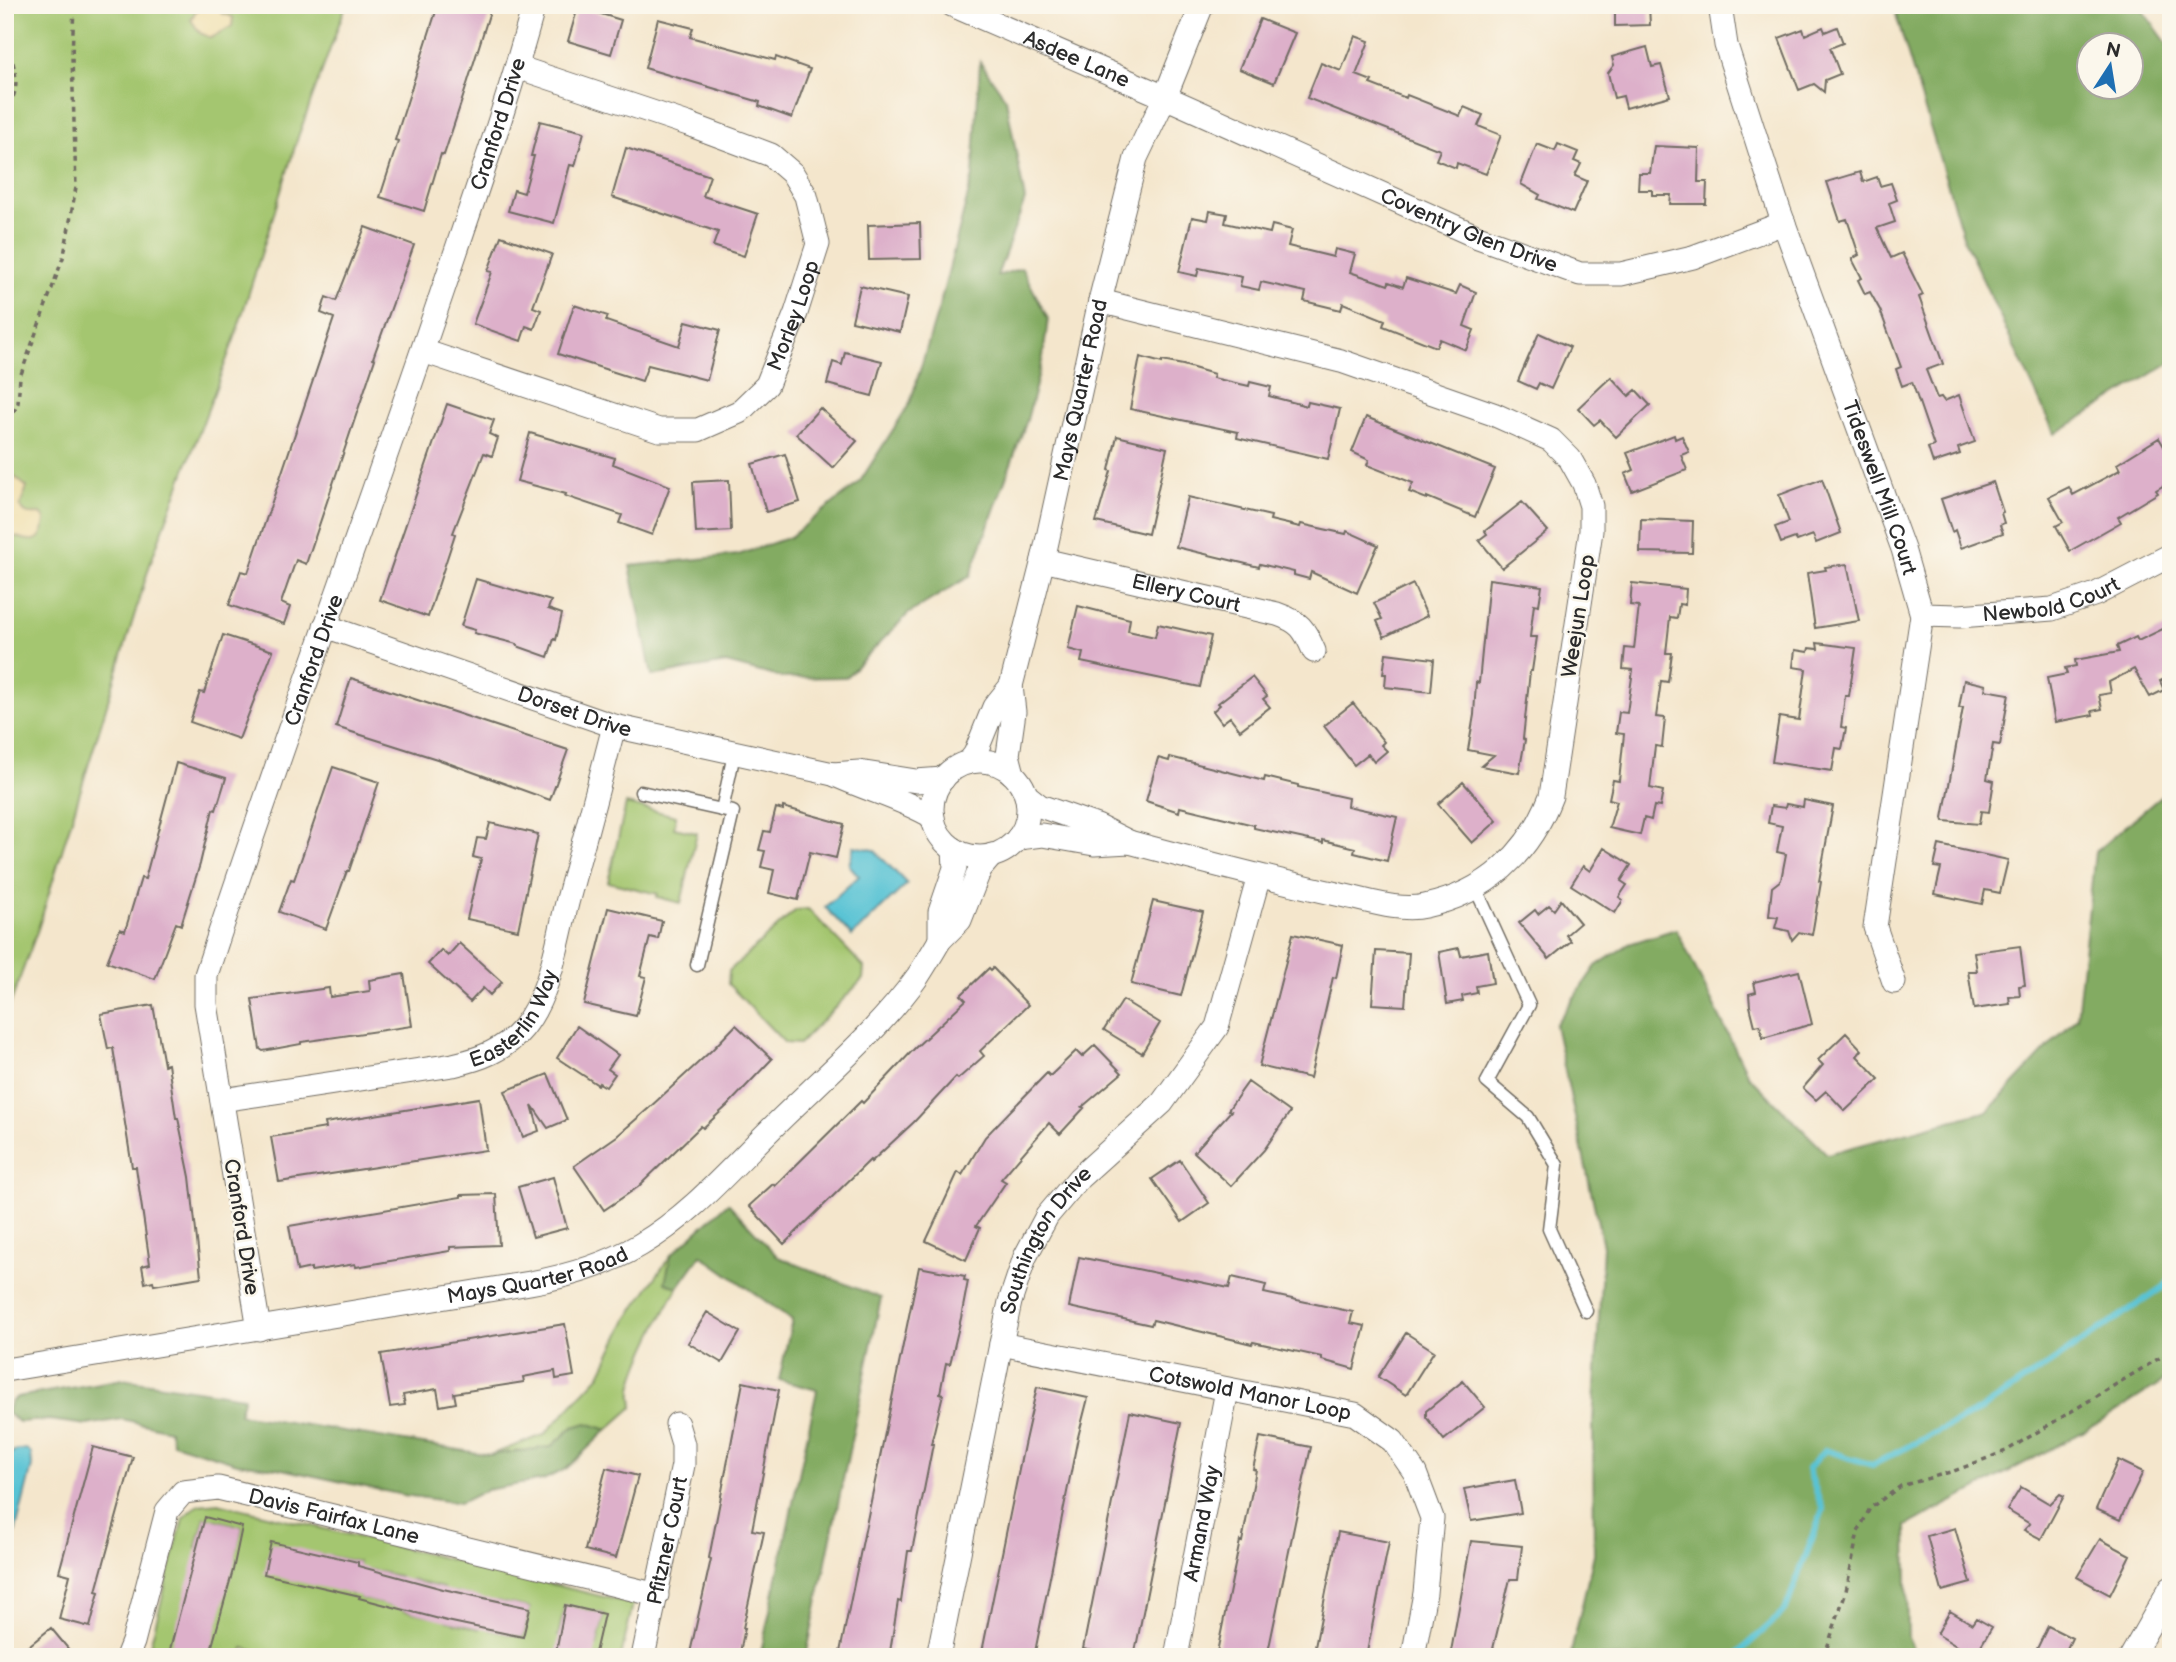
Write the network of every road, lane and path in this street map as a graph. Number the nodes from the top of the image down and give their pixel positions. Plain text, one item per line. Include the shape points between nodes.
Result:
1 (74, 5) edge
2 (534, 5) edge
3 (952, 5) edge
4 (1202, 5) edge
5 (1720, 5) edge
6 (5, 44) edge
7 (517, 67) junction
8 (1165, 97) junction
9 (5, 106) edge
10 (1784, 223) junction
11 (1100, 301) junction
12 (423, 351) junction
13 (5, 431) edge
14 (2171, 555) edge
15 (1043, 560) junction
16 (1922, 615) junction
17 (325, 626) junction
18 (1314, 651) dead end
19 (1011, 686) junction
20 (614, 726) junction
21 (734, 754) junction
22 (969, 762) junction
23 (833, 774) junction
24 (1013, 774) junction
25 (943, 779) junction
26 (641, 793) dead end
27 (1026, 794) junction
28 (722, 810) junction
29 (933, 817) junction
30 (1018, 838) junction
31 (1129, 842) junction
32 (954, 849) junction
33 (992, 855) junction
34 (1259, 876) junction
35 (1476, 889) junction
36 (940, 940) junction
37 (697, 965) dead end
38 (1894, 982) dead end
39 (222, 1100) junction
40 (1586, 1311) dead end
41 (259, 1329) junction
42 (1001, 1344) junction
43 (2171, 1351) edge
44 (5, 1370) edge
45 (1227, 1390) junction
46 (677, 1424) dead end
47 (2171, 1587) edge
48 (657, 1595) junction
49 (127, 1657) edge
50 (643, 1657) edge
51 (938, 1657) edge
52 (1176, 1657) edge
53 (1413, 1657) edge
54 (1824, 1657) edge
55 (2131, 1657) edge

1 - 13 path via 76,187 64,256
2 - 7 street, Cranford Drive
3 - 8 street, Asdee Lane
4 - 8 street, Mays Quarter Road
5 - 10 street, Tideswell Mill Court via 1726,45
6 - 9 path via 12,54 16,82 13,97
7 - 12 street, Cranford Drive
7 - 12 street, Morley Loop via 771,155 793,174 806,196 818,244 796,313 767,384 739,412 698,430 659,430
8 - 10 street, Coventry Glen Drive via 1478,237 1580,274 1621,274 1681,260
8 - 11 street, Mays Quarter Road via 1136,158
10 - 16 street, Tideswell Mill Court via 1903,549
11 - 15 street, Mays Quarter Road
11 - 35 street, Weejun Loop via 1341,361 1493,414 1551,440 1570,459 1591,506 1591,531 1551,796 1522,849
12 - 17 street, Cranford Drive
14 - 16 street, Newbold Court via 2096,594 2052,609
15 - 18 street, Ellery Court via 1277,614 1296,621
15 - 19 street, Mays Quarter Road
16 - 38 street, Tideswell Mill Court via 1875,927
17 - 20 street, Dorset Drive
17 - 39 street, Cranford Drive via 206,975 206,1004
19 - 22 street, Mays Quarter Road via 994,707
19 - 24 street, Mays Quarter Road via 1014,712 1009,755
20 - 21 street, Dorset Drive
20 - 39 street, Easterlin Way via 551,965 534,1012 521,1030 482,1058 453,1065
21 - 23 street, Dorset Drive
21 - 28 lane
22 - 24 street via 1000,765
22 - 25 street
23 - 25 street, Dorset Drive
23 - 29 street, Dorset Drive
24 - 27 street, Mays Quarter Road
25 - 29 street via 936,791
26 - 28 lane
27 - 30 street via 1027,817
27 - 31 street, Weejun Loop via 1041,806
28 - 37 lane via 733,812
29 - 32 street
30 - 31 street, Weejun Loop via 1042,835 1094,844
30 - 33 street, Mays Quarter Road
31 - 34 street, Weejun Loop
32 - 33 street via 966,855
32 - 36 street, Mays Quarter Road via 955,868 940,912
33 - 36 street, Mays Quarter Road via 980,869 960,920
34 - 35 street, Weejun Loop via 1391,906 1423,907
34 - 42 street, Southington Drive via 1217,1027 1162,1103 1079,1178 1047,1216 1025,1257
35 - 40 lane via 1529,1005 1487,1082 1528,1116 1557,1165 1549,1229
36 - 41 street, Mays Quarter Road via 880,1021 714,1185 641,1245 559,1278
39 - 41 street, Cranford Drive
41 - 44 street, Mays Quarter Road
42 - 45 street, Cotswold Manor Loop
42 - 51 street, Southington Drive
43 - 54 path via 2006,1451 1901,1486 1870,1508 1858,1532 1846,1591
45 - 52 street, Armand Way
45 - 53 street, Cotswold Manor Loop via 1354,1414 1400,1451 1415,1473 1432,1518
46 - 48 street, Pfitzner Court via 684,1444 683,1465
47 - 55 street
48 - 49 street, Davis Fairfax Lane via 218,1488 183,1492 167,1511
48 - 50 street, Pfitzner Court

